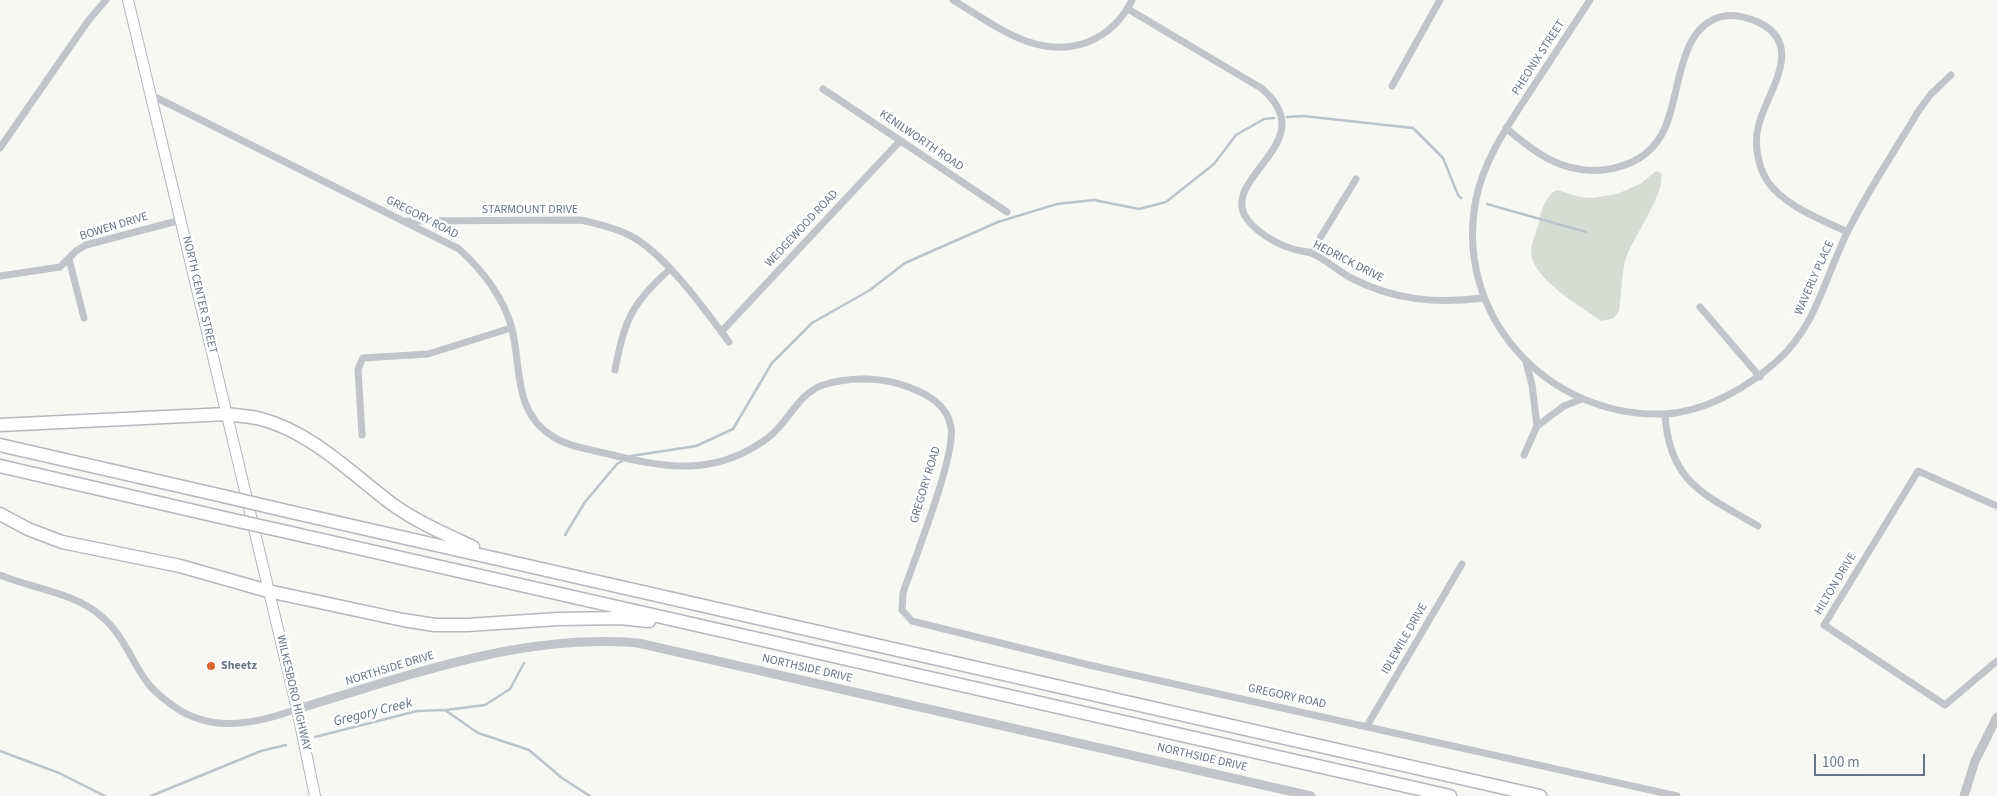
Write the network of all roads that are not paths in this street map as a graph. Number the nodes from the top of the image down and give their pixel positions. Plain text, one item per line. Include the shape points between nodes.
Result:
1 (106, 0) edge
2 (128, 0) edge
3 (954, 0) edge
4 (1132, 0) edge
5 (1440, 0) edge
6 (1590, 0) edge
7 (1128, 9) junction
8 (1951, 75) dead end
9 (1392, 86) dead end
10 (823, 90) dead end
11 (151, 95) junction
12 (1506, 128) junction
13 (900, 141) junction
14 (0, 148) edge
15 (1356, 179) dead end
16 (1006, 212) dead end
17 (181, 220) junction
18 (402, 221) junction
19 (1847, 232) junction
20 (1312, 254) junction
21 (69, 259) junction
22 (670, 269) junction
23 (0, 276) edge
24 (1482, 298) junction
25 (1700, 307) dead end
26 (84, 318) dead end
27 (511, 328) junction
28 (721, 332) junction
29 (728, 342) dead end
30 (1526, 361) junction
31 (616, 370) dead end
32 (1760, 376) junction
33 (1582, 399) junction
34 (227, 414) junction
35 (1665, 414) junction
36 (0, 425) edge
37 (1537, 426) junction
38 (362, 435) dead end
39 (0, 445) edge
40 (1524, 455) dead end
41 (0, 466) edge
42 (1997, 506) edge
43 (0, 514) edge
44 (1758, 526) dead end
45 (520, 564) junction
46 (1462, 564) dead end
47 (0, 575) edge
48 (268, 591) junction
49 (742, 635) junction
50 (1997, 660) edge
51 (297, 709) junction
52 (1997, 717) edge
53 (1367, 726) junction
54 (315, 796) edge
55 (1312, 796) edge
56 (1450, 796) edge
57 (1540, 796) edge
58 (1677, 796) edge
59 (1964, 796) edge

1 - 14 street
2 - 11 main road, NORTH CENTER STREET
3 - 7 street via 1013,36 1033,45 1055,48 1076,46 1096,38 1114,26
4 - 7 street
5 - 9 street
6 - 12 street, PHEONIX STREET
7 - 20 street, HEDRICK DRIVE via 1272,97 1282,123 1280,137 1246,189 1242,201 1244,214 1274,241
8 - 19 street, WAVERLY PLACE via 1919,110
10 - 13 street, KENILWORTH ROAD
11 - 17 main road, NORTH CENTER STREET
11 - 18 street, GREGORY ROAD
12 - 19 street via 1542,157 1566,167 1591,171 1617,168 1635,161 1651,149 1662,134 1691,40 1701,27 1715,18 1732,15 1760,23 1772,32 1782,59 1777,83 1757,129 1760,165 1768,182 1780,195
12 - 24 street, PHEONIX STREET via 1488,162 1476,198 1472,232 1474,265
13 - 16 street, KENILWORTH ROAD
13 - 28 street, WEDGEWOOD ROAD
15 - 20 street
17 - 21 street, BOWEN DRIVE via 86,245
17 - 34 main road, NORTH CENTER STREET
18 - 22 street, STARMOUNT DRIVE via 581,220 606,225 630,236 652,250
18 - 27 street, GREGORY ROAD via 458,249 473,262 500,300
19 - 32 street, WAVERLY PLACE via 1813,315 1780,359
20 - 24 street, HEDRICK DRIVE via 1352,278 1398,297 1453,302
21 - 23 street, BOWEN DRIVE via 48,271
21 - 26 street
22 - 28 street, STARMOUNT DRIVE
22 - 31 street via 637,302 627,319
24 - 30 street, PHEONIX STREET
25 - 32 street
27 - 38 street via 428,354 363,358 358,369
27 - 53 street, GREGORY ROAD via 520,387 525,406 536,424 552,437 571,445 671,467 706,465 748,451 770,436 808,393 822,385 848,379 875,379 901,384 926,394 947,413 951,442 904,593 902,610 912,621 1089,665
28 - 29 street, STARMOUNT DRIVE
30 - 33 street, WAVERLY PLACE via 1556,386
30 - 37 street
32 - 35 street, WAVERLY PLACE via 1734,393 1706,405
33 - 35 street, WAVERLY PLACE via 1632,411
33 - 37 street via 1564,406
34 - 36 highway
34 - 45 highway via 261,419 288,429 433,529 476,549
34 - 48 main road, NORTH CENTER STREET
35 - 44 street via 1674,460 1687,479 1705,494
37 - 40 street
39 - 45 highway, bridge
41 - 49 highway, bridge
42 - 50 street, HILTON DRIVE via 1918,471 1824,625 1945,706
43 - 48 highway via 62,542 180,566
45 - 57 highway
46 - 53 street, IDLEWILE DRIVE
47 - 51 street via 72,598 100,615 113,626 157,694 186,714 206,722 238,724 268,720
48 - 49 highway via 435,625 620,618 682,624
48 - 51 main road, WILKESBORO HIGHWAY
49 - 56 highway
51 - 54 main road, WILKESBORO HIGHWAY
51 - 55 street, NORTHSIDE DRIVE via 497,652 578,642 616,641 638,643
52 - 59 street via 1975,761
53 - 58 street, GREGORY ROAD

